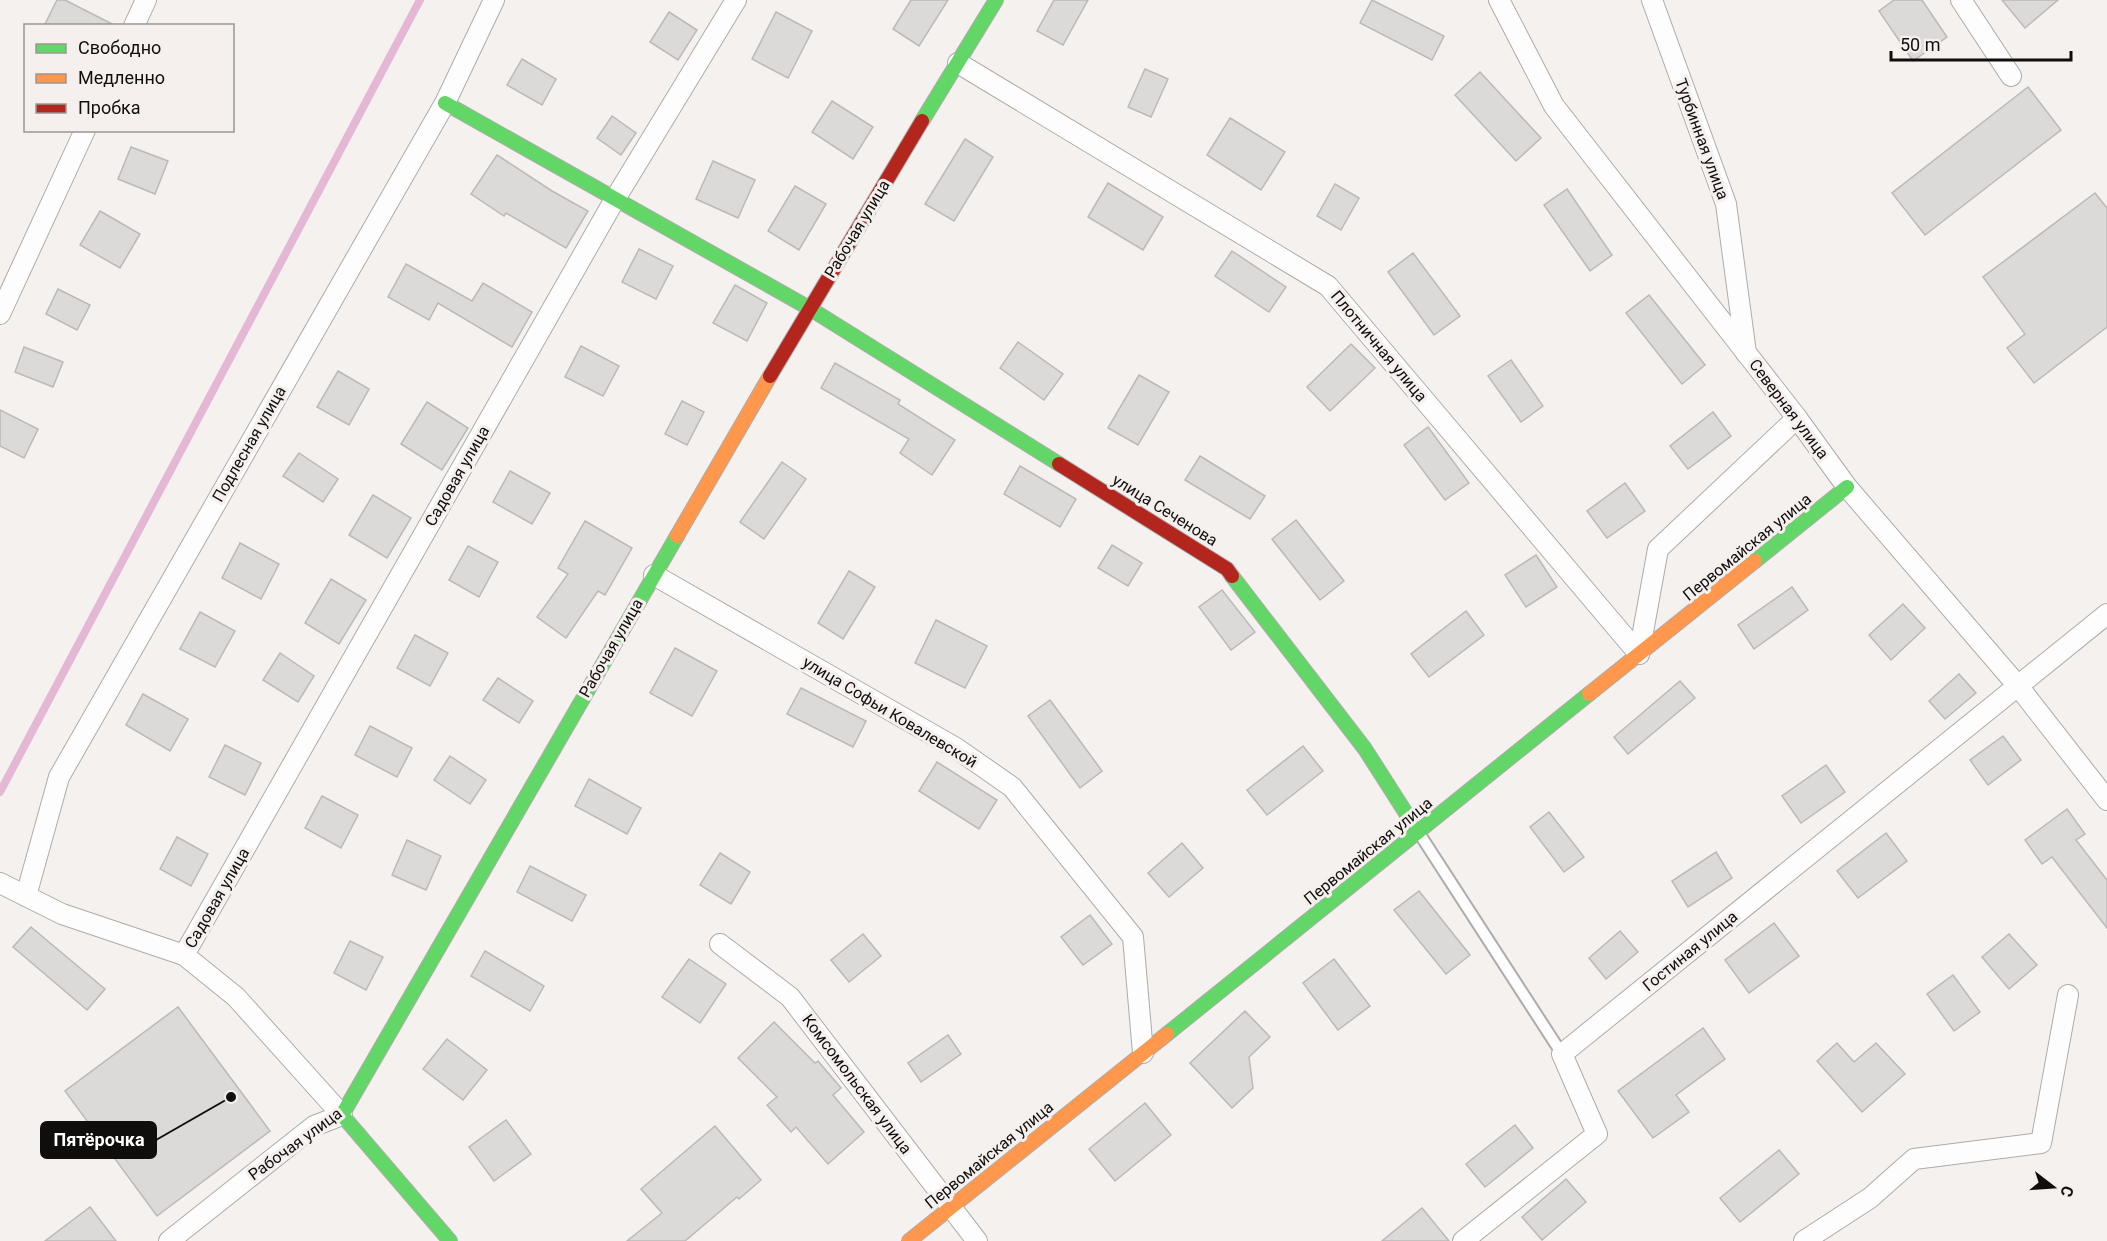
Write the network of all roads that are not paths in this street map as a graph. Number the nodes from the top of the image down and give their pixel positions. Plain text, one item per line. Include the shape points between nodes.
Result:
1 (146, 0) edge
2 (494, 0) edge
3 (736, 0) edge
4 (996, 0) edge
5 (1498, 0) edge
6 (1652, 0) edge
7 (1960, 0) edge
8 (135, 24) edge
9 (958, 63) junction
10 (2011, 76) dead end
11 (445, 103) junction
12 (84, 132) edge
13 (615, 199) junction
14 (808, 308) junction
15 (0, 314) edge
16 (1746, 353) junction
17 (1797, 418) junction
18 (1848, 487) junction
19 (654, 575) junction
20 (2107, 614) edge
21 (1639, 654) junction
22 (2018, 686) junction
23 (2107, 800) edge
24 (1418, 832) junction
25 (0, 883) edge
26 (26, 896) junction
27 (720, 944) dead end
28 (184, 955) junction
29 (2068, 996) dead end
30 (1143, 1053) junction
31 (1562, 1054) junction
32 (342, 1114) junction
33 (951, 1207) junction
34 (169, 1241) edge
35 (450, 1241) edge
36 (909, 1241) edge
37 (977, 1241) edge
38 (1463, 1241) edge
39 (1803, 1241) edge

1 - 8 street
2 - 11 street, Подлесная улица
3 - 13 street, Садовая улица
4 - 9 street, Рабочая улица
5 - 16 street, Северная улица via 1554,106
6 - 16 street, Турбинная улица via 1726,204
7 - 10 street
9 - 14 street, Рабочая улица
9 - 21 street, Плотничная улица via 1328,286
11 - 13 street, улица Сеченова
11 - 26 street, Подлесная улица via 59,777
12 - 15 street
13 - 14 street, улица Сеченова
13 - 28 street, Садовая улица
14 - 19 street, Рабочая улица
14 - 24 street, улица Сеченова via 1227,569 1365,749
16 - 17 street, Северная улица
17 - 18 street, Северная улица
17 - 21 street via 1658,549
18 - 21 street, Первомайская улица
18 - 22 street, Северная улица
19 - 30 street, улица Софьи Ковалевской via 956,748 1012,787 1133,937
19 - 32 street, Рабочая улица
20 - 22 street, Гостиная улица
21 - 24 street, Первомайская улица
22 - 23 street, Северная улица
22 - 31 street, Гостиная улица
24 - 30 street, Первомайская улица
24 - 31 lane
25 - 26 street
26 - 28 street via 62,914
27 - 33 street, Комсомольская улица via 790,997
28 - 32 street via 236,997
29 - 39 street via 2041,1143 1914,1159 1870,1198
30 - 33 street, Первомайская улица
31 - 38 street via 1597,1134
32 - 34 street, Рабочая улица via 314,1126
32 - 35 street
33 - 36 street, Первомайская улица
33 - 37 street, Комсомольская улица

